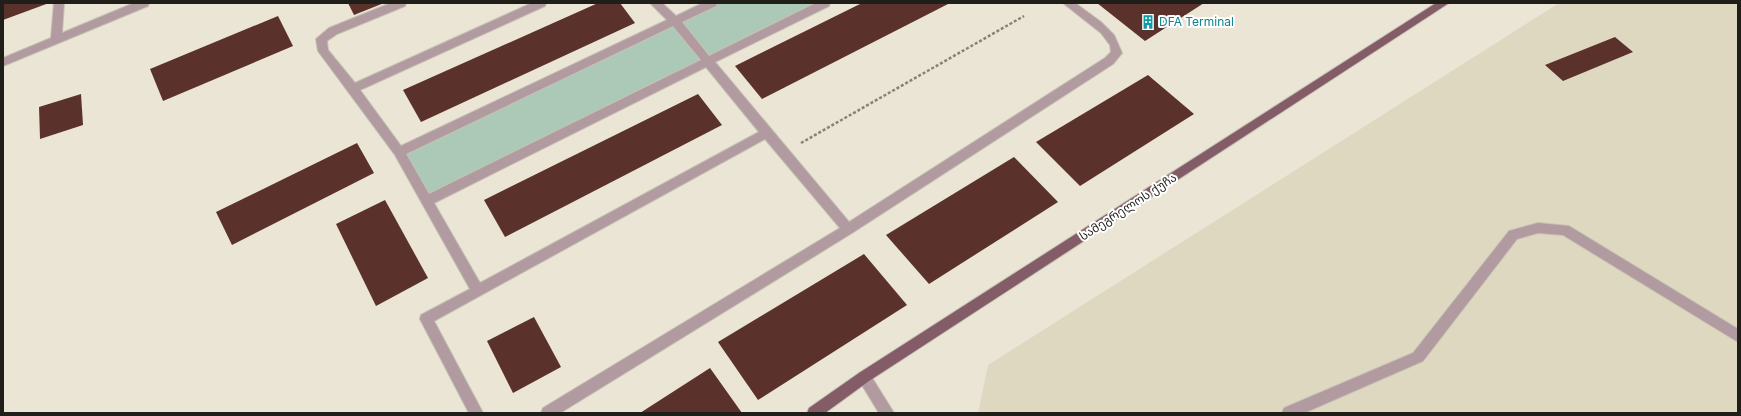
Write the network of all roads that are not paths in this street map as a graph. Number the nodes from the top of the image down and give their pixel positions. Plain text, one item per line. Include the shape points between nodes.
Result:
1 (59, 3) edge
2 (144, 3) edge
3 (401, 3) edge
4 (541, 3) edge
5 (655, 3) edge
6 (712, 3) edge
7 (824, 3) edge
8 (1068, 3) edge
9 (1444, 3) edge
10 (676, 20) junction
11 (56, 40) junction
12 (708, 61) junction
13 (3, 62) edge
14 (354, 89) junction
15 (767, 133) junction
16 (399, 152) junction
17 (426, 201) junction
18 (848, 229) junction
19 (478, 291) junction
20 (1738, 336) edge
21 (864, 377) junction
22 (476, 413) edge
23 (548, 413) edge
24 (814, 413) edge
25 (887, 413) edge
26 (1289, 413) edge

1 - 11 street
2 - 11 street
3 - 14 street via 333,31 321,39 323,51
4 - 14 street
5 - 10 street
6 - 10 street
7 - 12 street
8 - 18 street via 1104,31 1116,45 1117,53 1109,61
9 - 21 main road, სამეგრელოს ქუჩა
10 - 12 street
10 - 16 street
11 - 13 street
12 - 15 street
12 - 17 street
14 - 16 street
15 - 18 street
15 - 19 street
16 - 17 street
17 - 19 street
18 - 23 street
19 - 22 street via 426,319
20 - 26 street via 1565,230 1538,228 1513,235 1418,357
21 - 24 main road, სამეგრელოს ქუჩა
21 - 25 street

